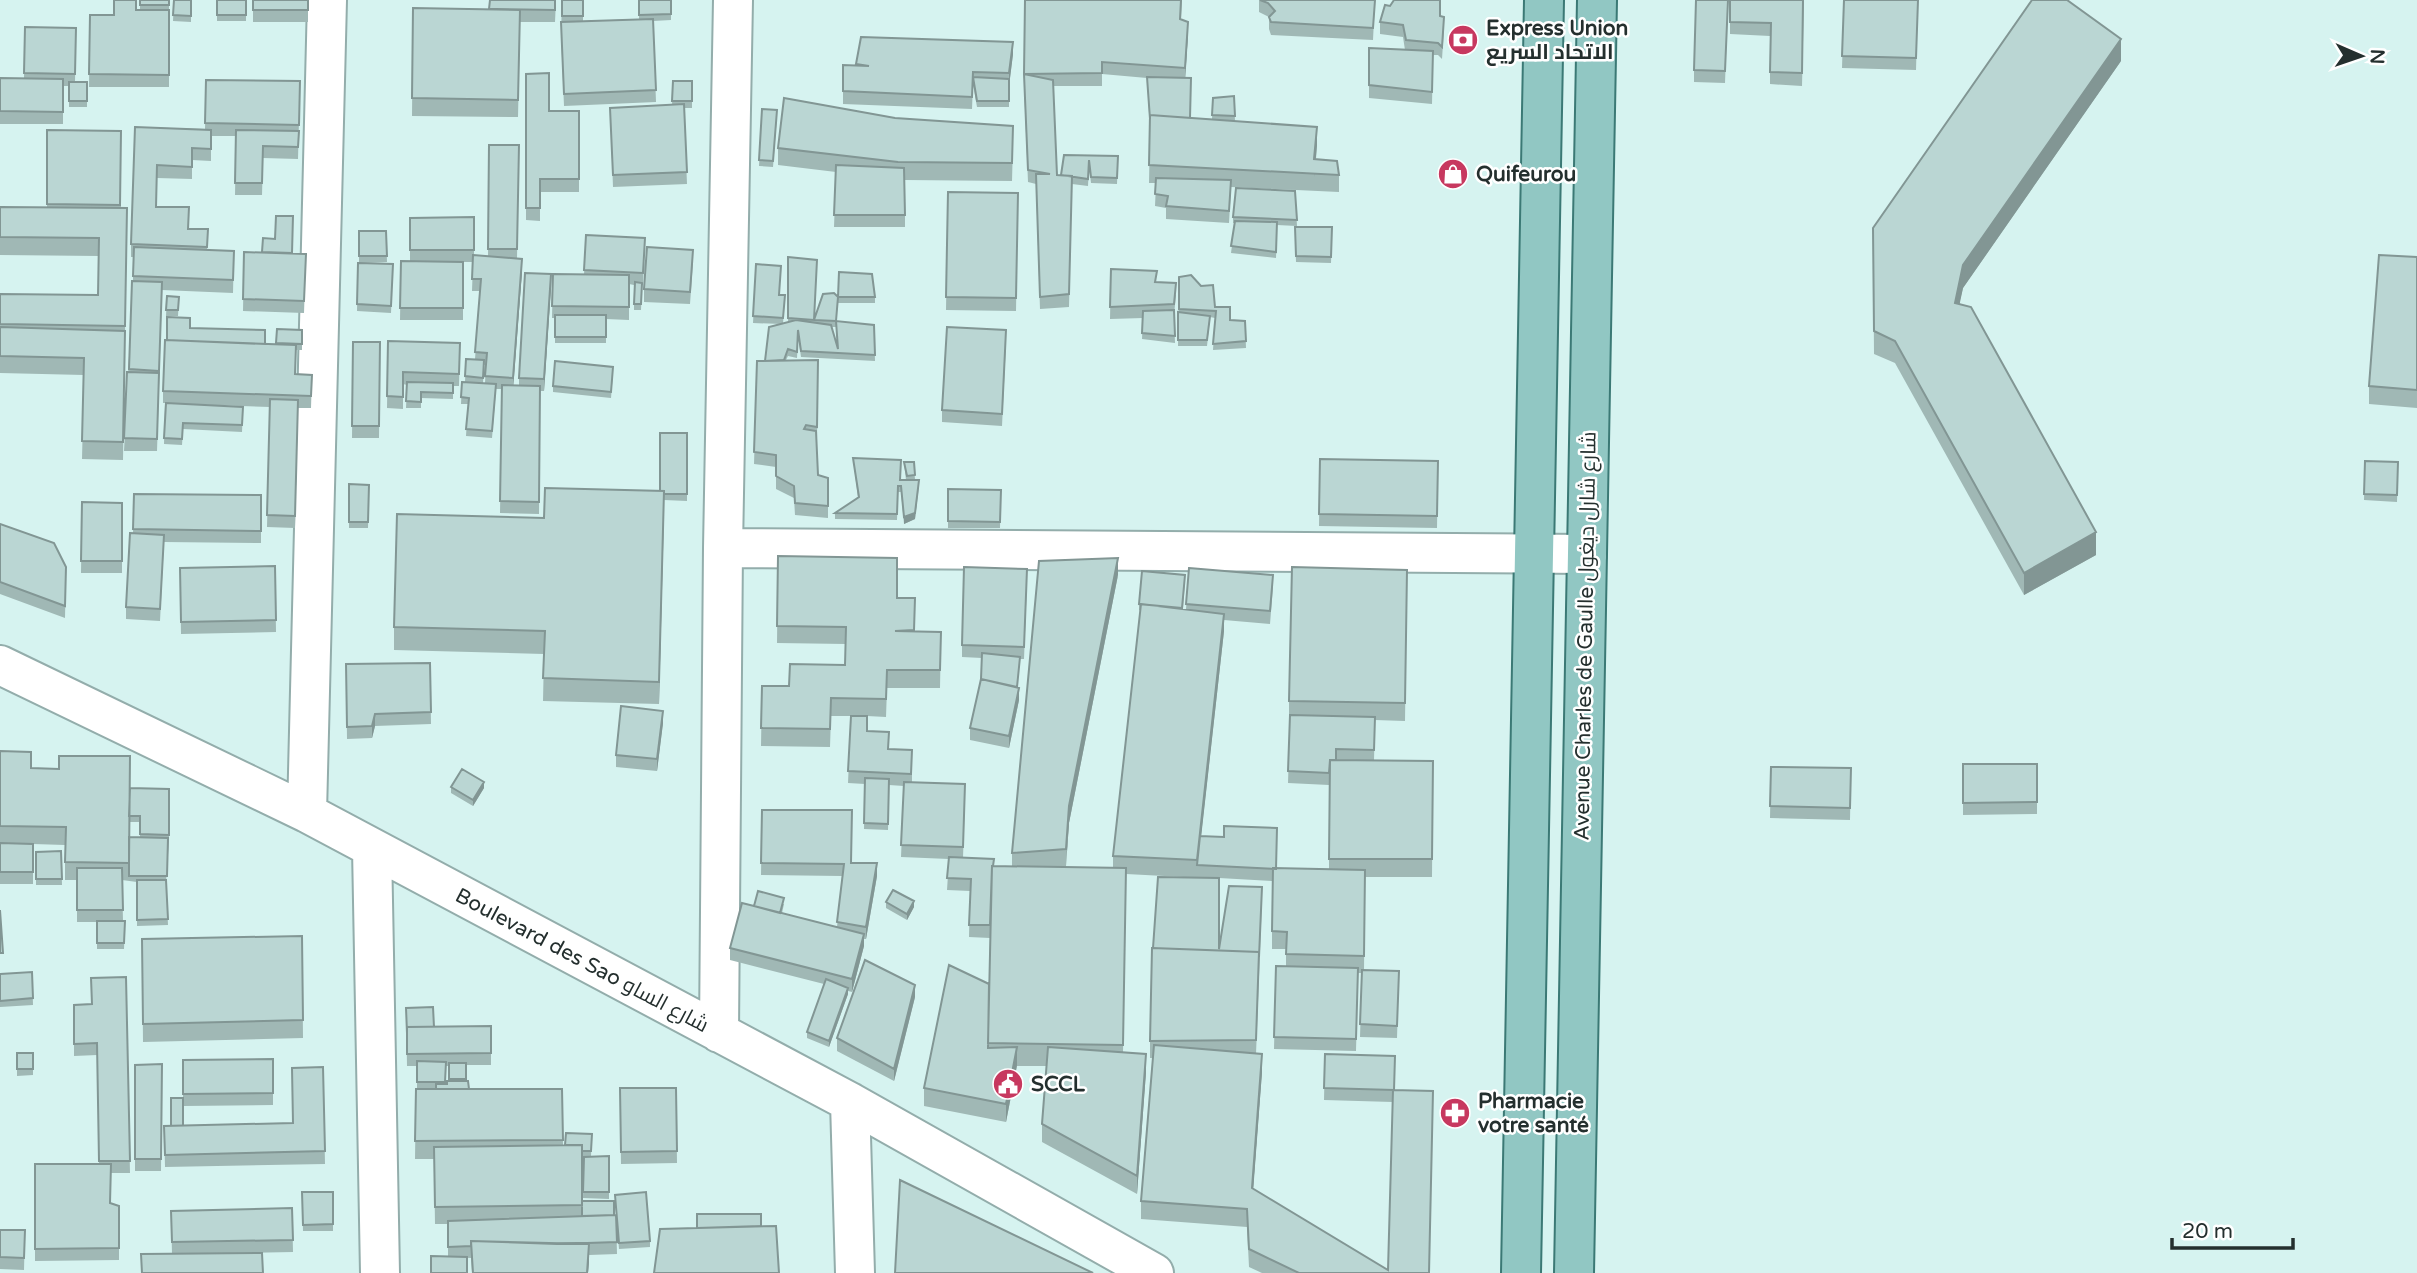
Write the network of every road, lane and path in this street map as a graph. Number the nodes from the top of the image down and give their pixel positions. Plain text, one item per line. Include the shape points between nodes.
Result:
1 (327, 0) edge
2 (733, 0) edge
3 (1544, 0) edge
4 (1597, 0) edge
5 (723, 548) junction
6 (1535, 554) junction
7 (1587, 554) junction
8 (0, 665) edge
9 (307, 813) junction
10 (372, 848) junction
11 (719, 1033) junction
12 (850, 1102) junction
13 (380, 1273) edge
14 (855, 1273) edge
15 (1154, 1273) edge
16 (1521, 1273) edge
17 (1574, 1273) edge

1 - 9 street
2 - 5 street
3 - 6 main road
4 - 7 main road, Avenue Charles de Gaulle شارع شارل ديغول
5 - 6 street
5 - 11 street
6 - 7 street
6 - 16 main road
7 - 17 main road, Avenue Charles de Gaulle شارع شارل ديغول
8 - 9 street, Boulevard des Sao شارع الساو
9 - 10 street, Boulevard des Sao شارع الساو
10 - 11 street, Boulevard des Sao شارع الساو
10 - 13 street
11 - 12 street, Boulevard des Sao شارع الساو
12 - 14 street
12 - 15 street, Boulevard des Sao شارع الساو

